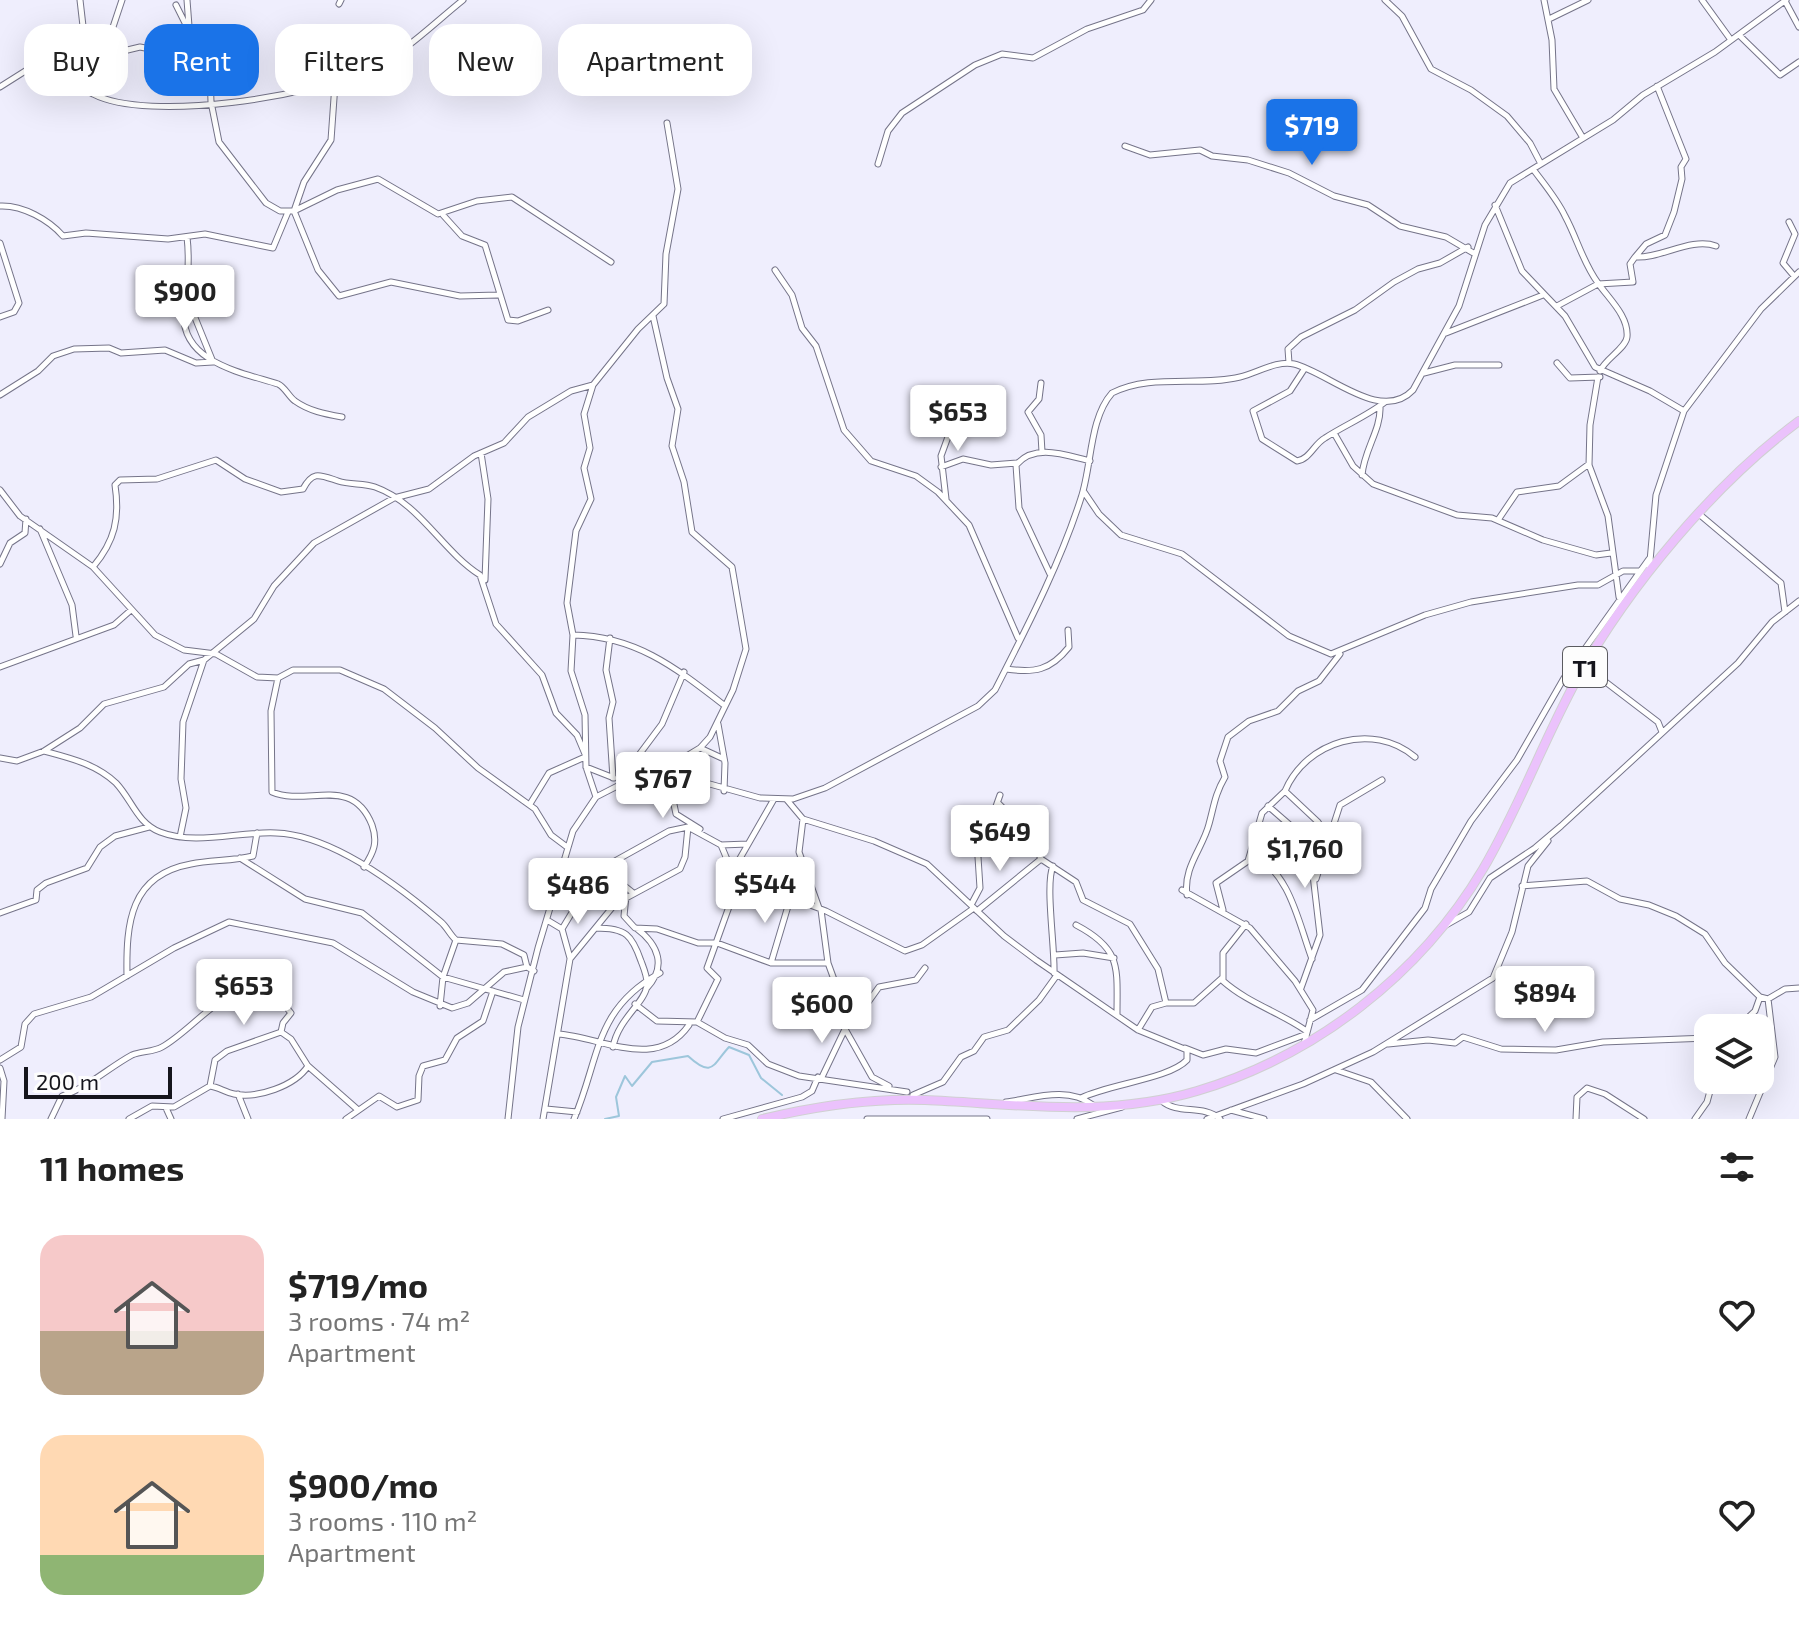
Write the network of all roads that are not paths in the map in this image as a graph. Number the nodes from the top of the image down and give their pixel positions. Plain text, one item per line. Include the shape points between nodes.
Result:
1 (80, 0) edge
2 (122, 0) edge
3 (187, 0) edge
4 (463, 0) edge
5 (1151, 0) edge
6 (1385, 0) edge
7 (1544, 0) edge
8 (1588, 0) edge
9 (1702, 0) edge
10 (1783, 1) edge
11 (176, 5) dead end
12 (1549, 19) junction
13 (83, 24) edge
14 (114, 24) edge
15 (187, 24) edge
16 (189, 24) edge
17 (1799, 27) edge
18 (1739, 35) junction
19 (413, 39) edge
20 (1731, 40) junction
21 (1799, 62) edge
22 (24, 75) edge
23 (1657, 86) junction
24 (0, 87) edge
25 (98, 96) edge
26 (211, 96) edge
27 (280, 96) edge
28 (334, 96) edge
29 (211, 102) junction
30 (667, 123) dead end
31 (1583, 138) junction
32 (1125, 146) dead end
33 (878, 164) dead end
34 (1541, 164) junction
35 (1533, 169) junction
36 (1495, 204) junction
37 (0, 206) edge
38 (291, 211) junction
39 (443, 214) junction
40 (1789, 222) dead end
41 (187, 237) junction
42 (0, 243) edge
43 (1716, 246) dead end
44 (1468, 247) junction
45 (1475, 254) junction
46 (1635, 257) junction
47 (611, 262) dead end
48 (775, 270) dead end
49 (1796, 274) edge
50 (1598, 284) junction
51 (498, 295) junction
52 (1543, 295) junction
53 (187, 298) junction
54 (1557, 306) junction
55 (548, 310) dead end
56 (653, 316) junction
57 (0, 317) edge
58 (1445, 334) junction
59 (213, 362) junction
60 (1289, 363) junction
61 (1557, 363) dead end
62 (1499, 365) dead end
63 (1305, 368) junction
64 (1423, 373) junction
65 (1599, 374) junction
66 (1041, 383) dead end
67 (593, 385) junction
68 (0, 395) edge
69 (960, 404) dead end
70 (1384, 404) junction
71 (1684, 411) junction
72 (342, 417) dead end
73 (1799, 421) edge
74 (1334, 433) junction
75 (1042, 452) junction
76 (481, 453) junction
77 (1090, 461) junction
78 (1017, 463) junction
79 (1589, 463) junction
80 (941, 467) junction
81 (1362, 475) junction
82 (0, 490) edge
83 (1083, 491) junction
84 (394, 498) junction
85 (946, 500) junction
86 (0, 501) edge
87 (9, 504) junction
88 (1698, 513) junction
89 (26, 519) junction
90 (1498, 520) junction
91 (40, 528) junction
92 (1611, 553) junction
93 (1649, 559) junction
94 (0, 564) edge
95 (93, 567) junction
96 (1639, 571) junction
97 (1650, 573) junction
98 (1617, 574) junction
99 (1050, 575) junction
100 (486, 585) junction
101 (1619, 599) junction
102 (1799, 601) edge
103 (131, 610) junction
104 (1785, 612) junction
105 (1068, 630) dead end
106 (573, 635) junction
107 (76, 636) junction
108 (610, 638) junction
109 (1018, 639) junction
110 (211, 653) junction
111 (1340, 653) junction
112 (204, 660) junction
113 (0, 667) edge
114 (1586, 667) junction
115 (1006, 669) junction
116 (684, 672) junction
117 (278, 678) junction
118 (724, 705) junction
119 (718, 719) junction
120 (1662, 732) junction
121 (700, 748) junction
122 (44, 751) junction
123 (585, 755) junction
124 (1415, 757) dead end
125 (0, 758) edge
126 (725, 760) junction
127 (586, 767) junction
128 (654, 775) junction
129 (668, 776) junction
130 (613, 778) junction
131 (624, 780) junction
132 (1382, 780) dead end
133 (724, 791) junction
134 (1285, 791) junction
135 (1000, 795) dead end
136 (596, 797) junction
137 (774, 799) junction
138 (787, 800) junction
139 (998, 803) junction
140 (530, 804) junction
141 (1268, 806) junction
142 (803, 819) junction
143 (150, 827) junction
144 (688, 827) junction
145 (1558, 829) junction
146 (257, 833) junction
147 (707, 834) junction
148 (180, 837) junction
149 (1329, 840) junction
150 (749, 843) junction
151 (721, 845) junction
152 (567, 847) junction
153 (1252, 852) junction
154 (240, 858) junction
155 (1041, 859) junction
156 (802, 862) junction
157 (1053, 866) junction
158 (364, 867) junction
159 (602, 868) junction
160 (734, 875) junction
161 (1314, 882) junction
162 (1522, 886) junction
163 (629, 894) junction
164 (791, 896) junction
165 (820, 908) junction
166 (974, 908) junction
167 (1223, 910) junction
168 (0, 913) edge
169 (547, 920) junction
170 (1246, 924) junction
171 (1076, 925) dead end
172 (1441, 927) junction
173 (596, 928) junction
174 (635, 928) junction
175 (562, 929) junction
176 (456, 940) junction
177 (717, 943) junction
178 (1055, 955) junction
179 (1115, 958) junction
180 (570, 959) junction
181 (1312, 960) junction
182 (771, 963) junction
183 (828, 963) junction
184 (527, 967) junction
185 (925, 968) dead end
186 (534, 971) junction
187 (660, 973) junction
188 (1055, 974) junction
189 (127, 976) junction
190 (443, 977) junction
191 (1222, 978) junction
192 (646, 980) junction
193 (1799, 988) edge
194 (480, 989) junction
195 (646, 989) junction
196 (1300, 989) junction
197 (493, 991) junction
198 (1760, 997) junction
199 (1768, 999) junction
200 (524, 1000) junction
201 (1166, 1003) junction
202 (635, 1004) junction
203 (440, 1006) junction
204 (1117, 1014) dead end
205 (1752, 1014) edge
206 (845, 1017) junction
207 (1310, 1020) junction
208 (693, 1023) junction
209 (845, 1029) junction
210 (1138, 1030) junction
211 (281, 1032) junction
212 (558, 1034) junction
213 (1304, 1036) junction
214 (1694, 1039) edge
215 (599, 1043) junction
216 (1386, 1044) junction
217 (613, 1047) junction
218 (1184, 1048) junction
219 (0, 1060) edge
220 (308, 1066) junction
221 (0, 1068) edge
222 (1335, 1069) junction
223 (820, 1077) junction
224 (210, 1086) junction
225 (238, 1094) junction
226 (910, 1094) junction
227 (1709, 1094) edge
228 (1081, 1098) junction
229 (923, 1100) junction
230 (1160, 1100) junction
231 (981, 1104) junction
232 (1122, 1107) junction
233 (166, 1108) junction
234 (357, 1109) junction
235 (546, 1109) junction
236 (1098, 1109) junction
237 (1231, 1110) junction
238 (577, 1112) junction
239 (1216, 1118) edge
240 (2, 1119) edge
241 (51, 1119) edge
242 (129, 1119) edge
243 (171, 1119) edge
244 (248, 1119) edge
245 (346, 1119) edge
246 (508, 1119) edge
247 (543, 1119) edge
248 (574, 1119) edge
249 (723, 1119) edge
250 (762, 1119) edge
251 (867, 1119) edge
252 (987, 1119) edge
253 (1077, 1119) edge
254 (1207, 1119) edge
255 (1264, 1119) edge
256 (1407, 1119) edge
257 (1576, 1119) edge
258 (1644, 1119) edge
259 (1695, 1119) edge
260 (1749, 1119) edge

1 - 13 street
2 - 14 street
3 - 16 street
4 - 19 street
5 - 33 street via 1143,10 1087,29 1033,58 1002,54 975,65 894,121
6 - 34 street via 1402,16 1431,69 1507,116
7 - 12 street
8 - 12 street
9 - 20 street
10 - 17 street
10 - 18 street
11 - 15 street
12 - 31 street via 1555,93
18 - 20 street
18 - 21 street via 1780,75
20 - 23 street
22 - 24 street
23 - 31 street
23 - 46 street via 1686,160 1665,235
25 - 29 street via 168,105
26 - 29 street
27 - 29 street
28 - 38 street via 331,140
29 - 38 street via 225,152 266,203
30 - 56 street via 678,189 664,272 666,296
31 - 34 street
32 - 44 street via 1150,155 1200,150 1248,160 1368,205 1400,226
34 - 35 street
35 - 36 street via 1510,183
35 - 50 street via 1567,218
36 - 45 street
36 - 52 street via 1516,261
37 - 41 street via 16,206 63,236
38 - 39 street via 378,179
38 - 41 street via 273,248 212,235
38 - 51 street via 318,270 339,296 391,282 460,296
39 - 47 street via 477,201 516,198
39 - 51 street via 462,236 485,245
40 - 49 street via 1795,234 1783,263
41 - 53 street
42 - 57 street via 19,303 14,312
43 - 46 street
44 - 45 street
44 - 60 street via 1301,337 1288,349
45 - 58 street
46 - 50 street via 1630,264 1633,282
48 - 85 street via 818,351 844,430 878,466 916,476
49 - 71 street via 1761,309
50 - 54 street
50 - 65 street via 1616,305 1627,337
51 - 55 street via 512,321
52 - 54 street
52 - 58 street
53 - 59 street
53 - 59 street via 184,316 190,333
54 - 65 street
56 - 67 street
56 - 118 street via 677,406 672,446 692,532 729,563 737,590 746,649
58 - 64 street
59 - 68 street via 196,363 165,350 74,349 53,356
59 - 72 street via 281,385 308,409
60 - 63 street
60 - 77 street via 1232,379 1123,387 1102,408
61 - 65 street via 1570,378
62 - 64 street via 1455,365
63 - 70 street
63 - 74 street via 1290,391 1254,408 1258,433 1298,462
64 - 70 street via 1409,395
65 - 71 street via 1650,391
65 - 79 street
66 - 75 street via 1039,399 1028,412 1042,436
67 - 76 street via 571,391 528,417 504,443
67 - 106 street via 584,414 590,448 584,468 591,499 579,519 568,591
69 - 80 street
70 - 74 street
70 - 81 street
71 - 93 street via 1656,495
73 - 88 highway, T1
74 - 81 street
75 - 77 street
75 - 78 street
76 - 84 street via 429,489
76 - 100 street via 488,499
77 - 83 street
78 - 80 street via 988,465 963,459
78 - 99 street via 1019,508
79 - 90 street via 1559,486 1517,492
79 - 92 street via 1608,516
80 - 85 street
81 - 90 street via 1373,484 1457,515
82 - 87 street
83 - 99 street
83 - 111 street via 1121,535 1182,554 1289,636 1323,653
84 - 95 street via 375,487 318,474 303,489 285,493 245,479 216,460 157,479 129,478 116,482 116,525
84 - 100 street
84 - 110 street via 314,543 274,586 254,619
85 - 109 street via 973,532
86 - 87 street
87 - 89 street
88 - 97 highway, T1
88 - 104 street via 1781,583
89 - 91 street
89 - 94 street via 25,533 10,543
90 - 92 street via 1543,540 1596,555
91 - 95 street
91 - 107 street via 72,605
92 - 98 street
93 - 96 street
93 - 97 street
95 - 103 street
96 - 98 street
96 - 101 street
97 - 114 highway, T1
98 - 101 street
98 - 111 street via 1598,585 1485,599 1434,612
99 - 109 street
100 - 123 street via 496,624 542,675 556,713 577,735
101 - 207 street via 1564,678 1517,760 1471,821 1425,908 1362,990
102 - 104 street
103 - 107 street via 114,625
103 - 110 street via 162,639 184,650
104 - 120 street
105 - 115 street via 1069,647 1041,671
106 - 108 street
106 - 123 street via 571,671 585,715
107 - 113 street
108 - 116 street
108 - 130 street via 606,679 613,702
109 - 115 street
110 - 112 street
110 - 117 street via 257,677
111 - 167 street via 1319,681 1298,691 1278,711 1245,723 1225,741 1220,761 1225,777 1214,794 1185,892
112 - 122 street via 189,664 164,687 104,704 69,737
112 - 148 street via 183,722 186,808
114 - 120 street via 1658,722
114 - 172 highway, T1 via 1499,840
115 - 138 street via 978,706 825,788
116 - 118 street
116 - 131 street via 662,724
117 - 140 street via 293,670 340,670 384,689
117 - 158 street via 271,711 272,792 301,797 329,793 359,806 376,840
118 - 119 street
119 - 121 street
119 - 126 street
120 - 145 street
121 - 126 street
121 - 128 street
122 - 125 street via 17,761
122 - 143 street via 102,773
123 - 127 street
123 - 140 street via 549,773
124 - 134 street via 1394,741 1355,739 1310,755
126 - 133 street
127 - 130 street
127 - 136 street
128 - 129 street
128 - 131 street
129 - 133 street
129 - 147 street via 676,814
130 - 131 street
131 - 136 street
132 - 149 street via 1342,802
133 - 137 street
134 - 141 street
134 - 149 street
135 - 139 street
136 - 152 street
137 - 138 street
137 - 150 street
138 - 142 street
139 - 155 street via 1031,836
139 - 166 street via 978,857 980,888
140 - 152 street via 551,835
141 - 153 street
141 - 161 street via 1304,839
142 - 156 street via 798,843
142 - 166 street via 911,856 939,873
143 - 148 street
143 - 168 street via 115,836 100,847 87,868 46,883 37,890 36,900
144 - 147 street
144 - 159 street via 669,831
144 - 163 street via 680,869
145 - 162 street via 1532,858
145 - 172 street via 1490,878 1469,912
146 - 148 street
146 - 154 street via 255,853
146 - 158 street via 299,836
147 - 151 street
149 - 161 street
150 - 151 street
150 - 160 street
151 - 160 street
152 - 169 street
153 - 167 street via 1217,882
153 - 181 street via 1270,864 1286,886
154 - 189 street via 178,867 154,878 130,924
154 - 190 street via 305,899 362,913
155 - 157 street
155 - 166 street
156 - 160 street via 770,873
156 - 165 street
157 - 178 street via 1048,880
157 - 201 street via 1072,878 1087,903 1130,924 1158,969
158 - 176 street via 398,886
159 - 163 street
159 - 175 street
160 - 164 street
160 - 177 street via 735,890
161 - 181 street via 1320,935
162 - 198 street via 1587,881 1620,899 1676,916 1705,934 1725,963
162 - 216 street via 1512,932 1493,978
163 - 173 street
163 - 174 street via 624,916
164 - 165 street
164 - 182 street
165 - 166 street via 908,951
165 - 183 street
166 - 188 street
167 - 170 street
169 - 175 street
169 - 186 street
170 - 191 street via 1223,953
170 - 196 street
171 - 179 street via 1101,940
172 - 213 highway, T1 via 1386,985
173 - 180 street
173 - 192 street via 621,929 632,937
174 - 177 street
174 - 187 street via 651,943
175 - 180 street
176 - 184 street via 510,947 524,955
176 - 190 street
177 - 182 street
177 - 208 street via 707,968 718,979
178 - 179 street
178 - 188 street
179 - 204 street
180 - 212 street
181 - 196 street
182 - 183 street
183 - 206 street
184 - 186 street
184 - 194 street via 504,972
185 - 206 street via 916,980 879,987 859,1015
186 - 200 street
187 - 192 street
187 - 195 street
188 - 210 street
188 - 226 street via 1039,1000 1008,1030 984,1037 943,1082
189 - 203 street via 224,923 236,922 340,946
189 - 219 street via 91,997 34,1014 25,1024 21,1047
190 - 194 street
190 - 203 street
191 - 201 street via 1198,1001
191 - 213 street via 1259,1006 1285,1015
192 - 195 street
192 - 215 street via 608,1019
193 - 199 street
194 - 197 street
194 - 203 street via 459,1007
195 - 202 street
196 - 207 street via 1313,1010
197 - 200 street
197 - 234 street via 483,1021 457,1038 445,1060 423,1066 418,1100 397,1107 379,1096
198 - 199 street
198 - 205 street
199 - 260 street via 1775,1057
200 - 246 street
201 - 210 street via 1147,1011
202 - 208 street via 657,1021
202 - 217 street via 618,1028
206 - 209 street
207 - 213 street
208 - 217 street via 678,1039 654,1049
208 - 223 street via 748,1045 768,1064 799,1076
209 - 223 street
209 - 226 street via 872,1077
210 - 218 street
211 - 220 street
211 - 224 street via 255,1038 215,1060
211 - 241 street via 291,1013 277,997 229,995 160,1048 136,1054 62,1096
212 - 215 street
212 - 235 street
213 - 218 street via 1256,1053 1226,1049 1203,1055
213 - 230 highway, T1 via 1249,1072
214 - 216 street via 1603,1042 1566,1050 1501,1049 1463,1037 1455,1043
215 - 217 street
215 - 238 street
216 - 222 street
218 - 228 street via 1187,1060 1176,1069
220 - 225 street via 278,1087
220 - 234 street
221 - 240 street
222 - 237 street
222 - 256 street via 1371,1082
223 - 226 street
223 - 249 street via 802,1097
224 - 225 street
224 - 233 street
225 - 244 street
226 - 229 street
227 - 259 street
228 - 231 street via 1055,1094
228 - 236 street
229 - 231 highway, T1
229 - 250 highway, T1 via 830,1104
230 - 232 highway, T1
230 - 239 street
231 - 236 highway, T1
232 - 236 highway, T1
232 - 253 street
233 - 242 street via 152,1106
233 - 243 street
234 - 245 street
235 - 238 street
235 - 247 street
237 - 239 street
237 - 255 street
238 - 248 street
239 - 254 street
251 - 252 street
257 - 258 street via 1577,1097 1587,1088

